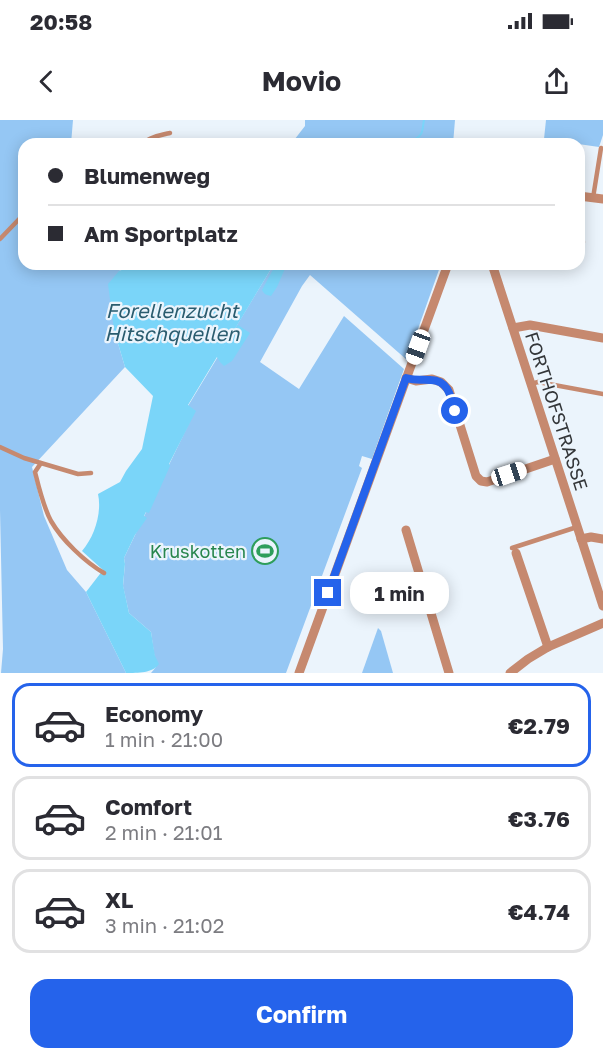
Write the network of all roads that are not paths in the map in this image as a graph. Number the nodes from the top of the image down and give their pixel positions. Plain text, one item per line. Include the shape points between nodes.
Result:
1 (170, 134) dead end
2 (151, 138) edge
3 (601, 148) dead end
4 (585, 197) edge
5 (593, 198) junction
6 (603, 199) edge
7 (18, 220) edge
8 (0, 239) edge
9 (446, 270) edge
10 (494, 270) edge
11 (513, 328) junction
12 (603, 338) edge
13 (406, 378) junction
14 (531, 384) junction
15 (603, 394) edge
16 (0, 447) edge
17 (555, 459) junction
18 (41, 463) junction
19 (91, 473) dead end
20 (577, 527) junction
21 (406, 530) dead end
22 (603, 539) edge
23 (581, 540) junction
24 (514, 550) joint
25 (104, 573) dead end
26 (603, 606) edge
27 (603, 623) edge
28 (548, 647) junction
29 (299, 673) edge
30 (448, 673) edge
31 (510, 673) edge

1 - 2 lane
3 - 5 lane
4 - 5 street
5 - 6 street
7 - 8 lane
9 - 13 street
10 - 11 street, FORTHOFSTRASSE
11 - 12 street, FORTHOFSTRASSE via 530,325
11 - 14 street, FORTHOFSTRASSE
13 - 17 street via 441,382 449,390 476,476 481,481
13 - 29 street
14 - 15 lane
14 - 17 street, FORTHOFSTRASSE
16 - 18 lane
17 - 20 street, FORTHOFSTRASSE
18 - 19 lane via 78,474
18 - 25 lane via 35,471 50,520 63,538
20 - 23 street, FORTHOFSTRASSE
20 - 24 lane
21 - 30 street
22 - 23 street
23 - 26 street, FORTHOFSTRASSE
24 - 28 street
27 - 28 street
28 - 31 street

